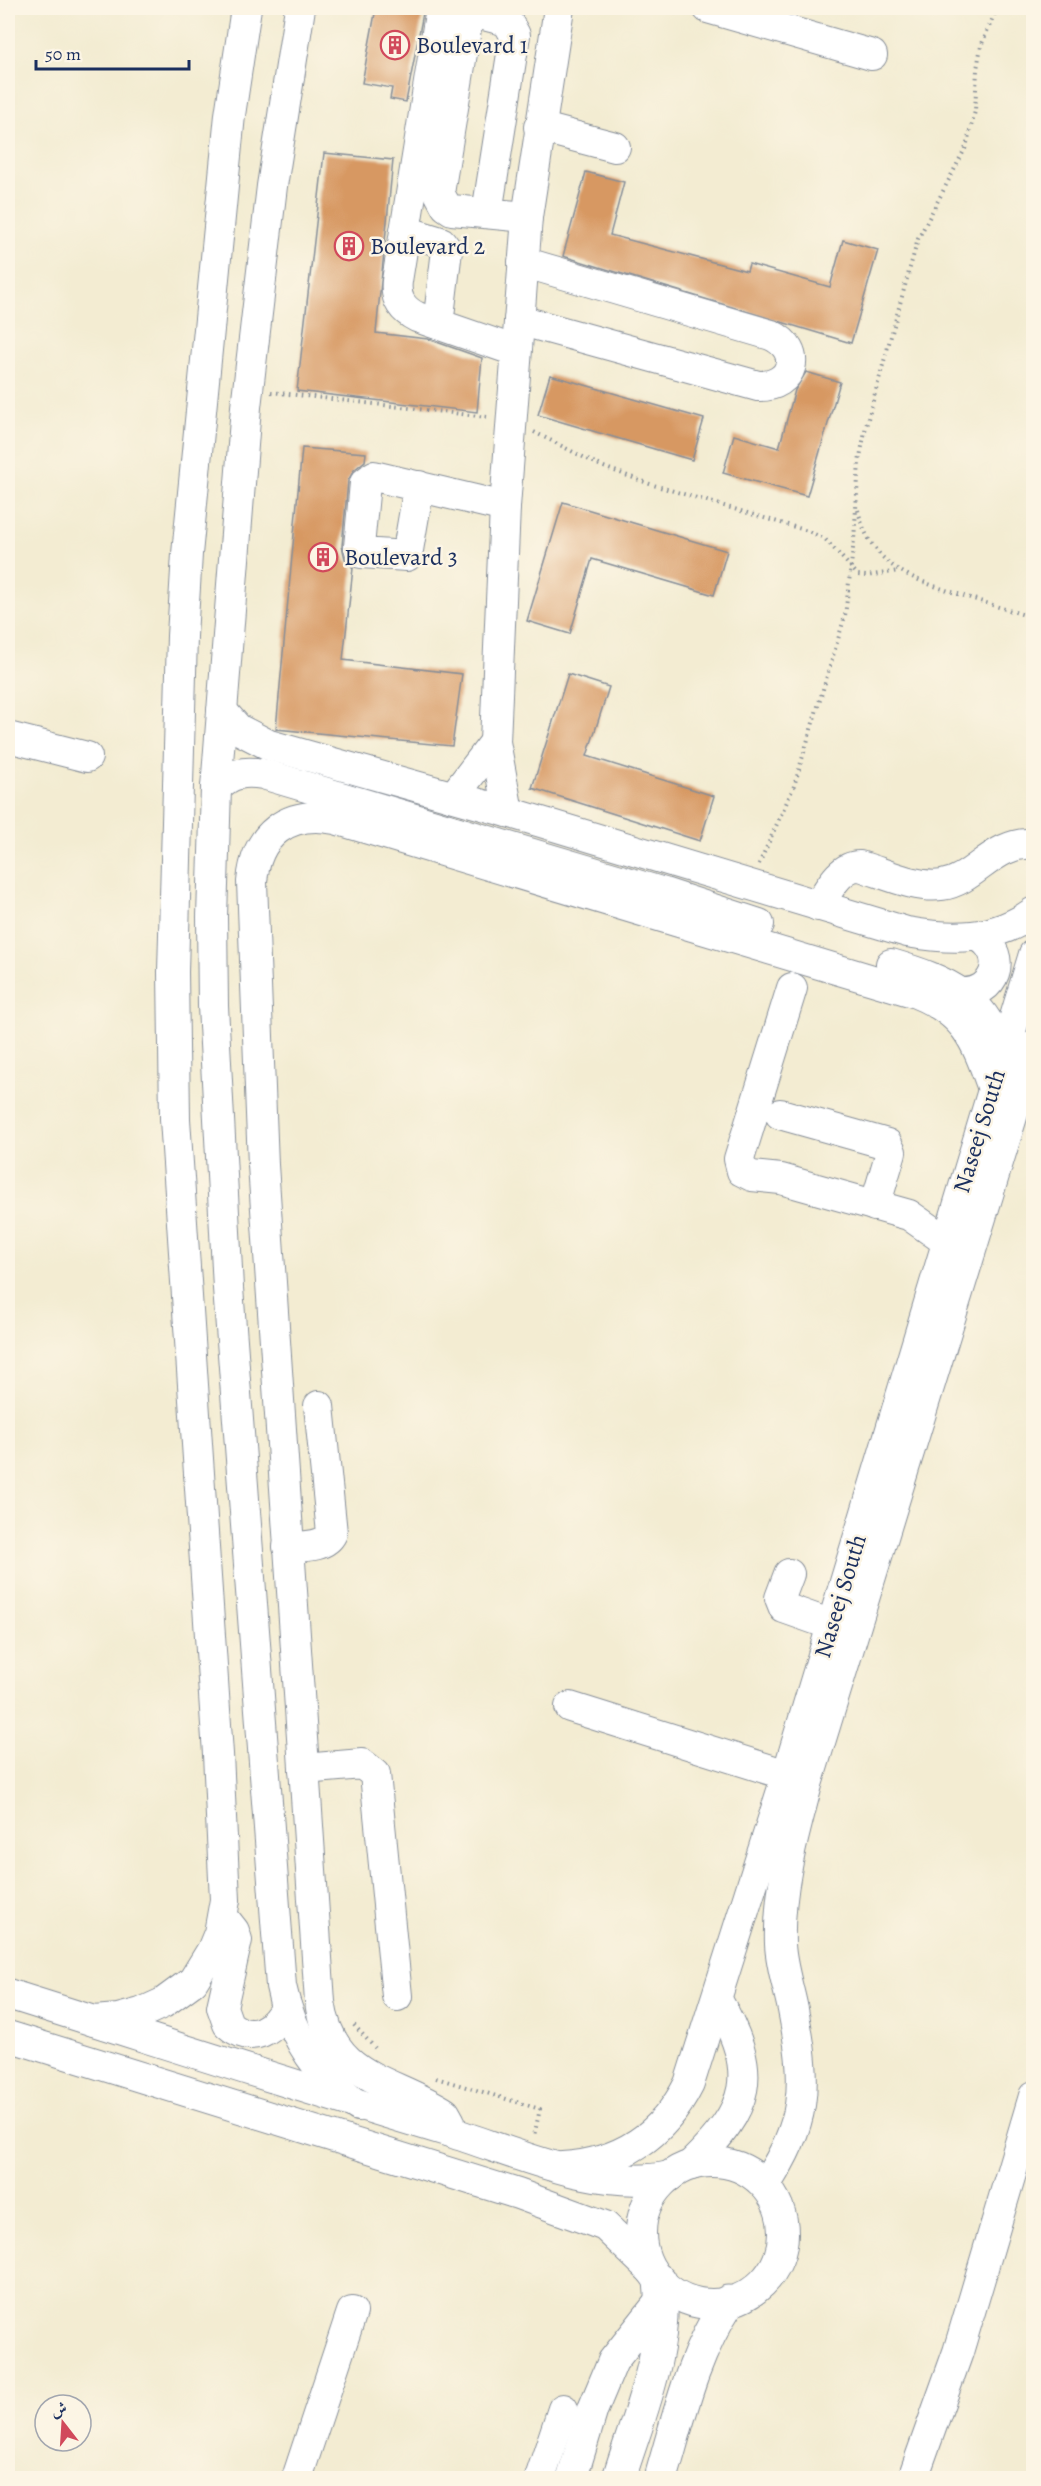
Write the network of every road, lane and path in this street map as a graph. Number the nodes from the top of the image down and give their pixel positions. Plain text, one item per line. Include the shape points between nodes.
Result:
1 (246, 8) edge
2 (300, 8) edge
3 (441, 8) edge
4 (559, 8) edge
5 (708, 8) edge
6 (997, 8) edge
7 (872, 55) dead end
8 (539, 127) junction
9 (615, 147) dead end
10 (487, 213) junction
11 (527, 217) junction
12 (405, 231) junction
13 (523, 262) junction
14 (519, 320) junction
15 (438, 324) junction
16 (516, 351) junction
17 (249, 375) junction
18 (511, 420) junction
19 (418, 486) dead end
20 (505, 507) junction
21 (857, 507) junction
22 (851, 570) junction
23 (899, 571) junction
24 (1034, 618) edge
25 (222, 711) junction
26 (8, 737) edge
27 (258, 741) junction
28 (495, 742) junction
29 (87, 757) dead end
30 (249, 772) junction
31 (216, 788) junction
32 (453, 797) junction
33 (508, 812) junction
34 (460, 832) junction
35 (1034, 844) edge
36 (472, 860) junction
37 (751, 886) junction
38 (664, 893) junction
39 (818, 906) junction
40 (625, 908) junction
41 (1034, 912) edge
42 (980, 937) junction
43 (1034, 954) edge
44 (792, 988) dead end
45 (961, 993) junction
46 (1034, 1045) edge
47 (997, 1072) junction
48 (219, 1100) junction
49 (780, 1114) dead end
50 (263, 1165) junction
51 (875, 1206) junction
52 (946, 1241) junction
53 (319, 1406) dead end
54 (281, 1443) junction
55 (243, 1494) junction
56 (288, 1547) junction
57 (789, 1574) dead end
58 (252, 1622) junction
59 (832, 1625) junction
60 (298, 1677) junction
61 (570, 1707) dead end
62 (304, 1769) junction
63 (787, 1774) junction
64 (223, 1917) junction
65 (8, 1994) edge
66 (397, 1996) dead end
67 (717, 2000) junction
68 (286, 2006) junction
69 (94, 2021) junction
70 (326, 2030) junction
71 (8, 2036) edge
72 (378, 2054) dead end
73 (428, 2075) dead end
74 (1034, 2096) edge
75 (358, 2106) junction
76 (450, 2132) junction
77 (529, 2157) junction
78 (562, 2167) junction
79 (680, 2171) junction
80 (765, 2185) junction
81 (658, 2283) junction
82 (728, 2302) junction
83 (352, 2312) dead end
84 (563, 2409) dead end
85 (297, 2478) edge
86 (540, 2478) edge
87 (572, 2478) edge
88 (619, 2478) edge
89 (661, 2478) edge
90 (913, 2478) edge

1 - 64 street via 230,115 187,554 173,972 175,1119 226,1883
2 - 17 street via 272,186
3 - 12 street
4 - 8 street
5 - 7 street
6 - 21 path via 981,46 975,111 966,147 924,225 914,254 862,444
8 - 9 street
8 - 11 street
10 - 10 street via 515,35 507,21 480,14 470,19 466,29 440,193 452,210
10 - 11 street
11 - 13 street
12 - 15 street via 397,296 410,314
12 - 15 street via 441,242 447,250
13 - 14 street
13 - 14 street via 771,335 782,340 791,361 781,381 758,386
14 - 16 street
15 - 16 street
16 - 18 street
17 - 18 path via 272,393
17 - 25 street
18 - 20 street
18 - 22 path via 601,466 713,505 808,531 825,540
19 - 20 street
20 - 28 street
21 - 22 path
21 - 23 path via 876,550
22 - 23 path via 866,576
22 - 37 path via 845,616 808,746
23 - 24 path
25 - 27 street via 238,729
25 - 31 street
26 - 29 street
27 - 30 street via 251,744 243,757
27 - 32 street
28 - 32 street
28 - 33 street
30 - 31 street via 231,776
30 - 34 street
31 - 48 street via 212,928
32 - 33 street
33 - 37 street
34 - 36 street
34 - 38 street
35 - 39 street via 999,851 945,885 923,885 860,866 850,867
36 - 40 street
36 - 50 street via 324,817 288,823 261,847 255,858 252,882
37 - 39 street
38 - 40 street
38 - 45 street via 918,972
39 - 42 street via 907,932
40 - 47 street via 734,937 929,998 952,1013
41 - 42 street via 1009,928
42 - 45 street via 996,956 996,973 978,991
43 - 47 street, Naseej South
44 - 51 street via 739,1159 740,1167 745,1174 781,1179
45 - 47 street via 990,1023
46 - 80 street via 790,1850 780,1944 802,2068 801,2107 788,2148
47 - 52 street, Naseej South
48 - 50 street
48 - 55 street
49 - 51 street via 887,1144 891,1152
50 - 54 street
51 - 52 street via 909,1215
52 - 59 street, Naseej South
53 - 56 street via 332,1533 319,1544
54 - 55 street
54 - 56 street
55 - 58 street
56 - 60 street
57 - 59 street via 780,1598 784,1608
58 - 60 street
58 - 68 street via 281,1986
59 - 63 street, Naseej South
60 - 62 street
61 - 63 street
62 - 66 street via 362,1764 375,1774
62 - 70 street via 320,2002
63 - 67 street, Naseej South
64 - 68 street via 237,1940 222,2007 228,2025 244,2034 262,2032 277,2022
64 - 69 street via 212,1950 193,1981 141,2013
65 - 69 street
67 - 78 street, Naseej South via 689,2084 664,2123 625,2153 595,2164
67 - 79 street via 739,2046 739,2102 727,2128
68 - 75 street via 312,2059 333,2085
69 - 75 street
70 - 72 path via 347,2018
70 - 76 street via 339,2052 358,2070 445,2113
71 - 81 street via 590,2219 619,2236
73 - 77 path via 540,2109
74 - 90 street via 958,2352
75 - 76 street
76 - 77 street
77 - 78 street
78 - 79 street via 621,2181
79 - 80 street via 707,2162 730,2165 753,2174
79 - 81 street via 650,2199 641,2227 645,2256
80 - 82 street via 780,2210 780,2254 775,2268 760,2285
81 - 82 street via 684,2298 713,2304
81 - 87 street via 613,2361 593,2409
81 - 88 main road via 659,2351
82 - 89 main road via 695,2361
83 - 85 street
84 - 86 street

